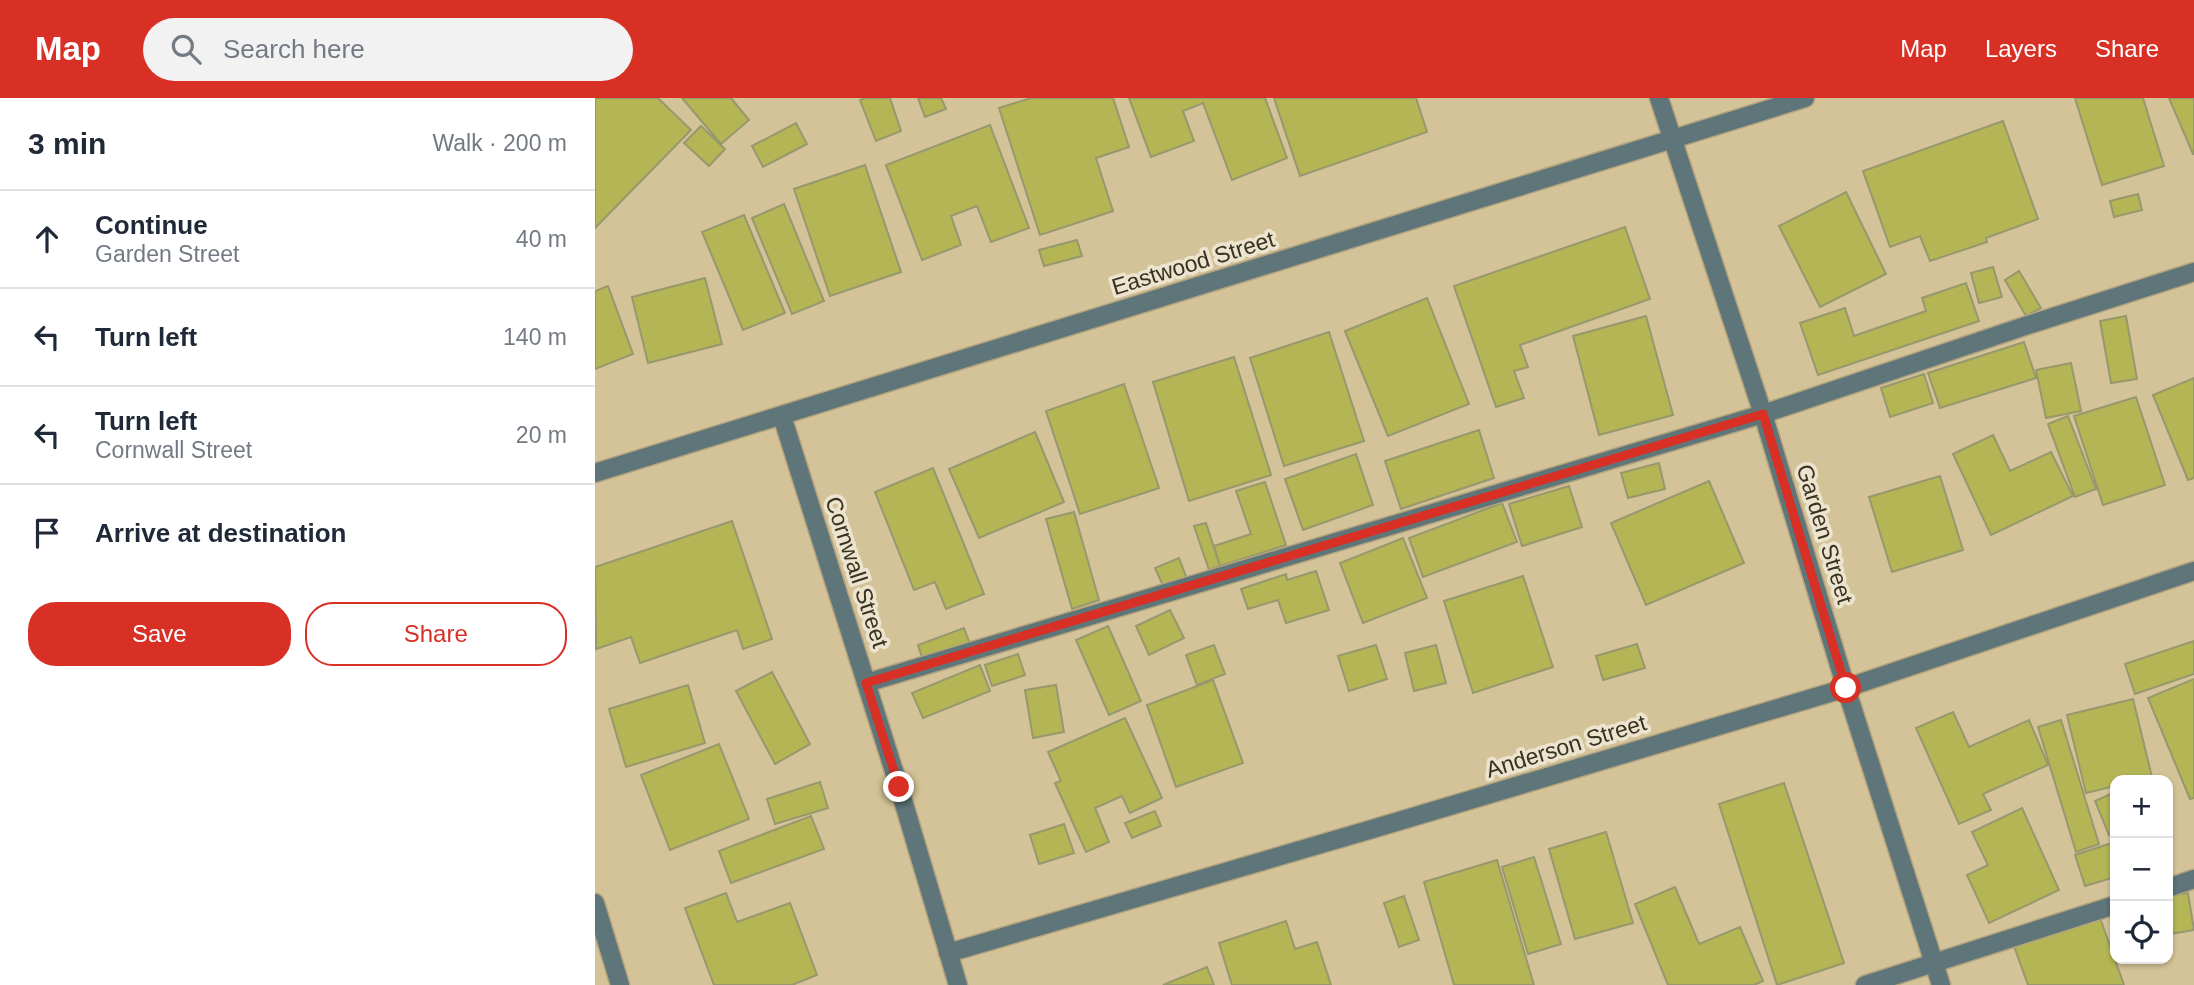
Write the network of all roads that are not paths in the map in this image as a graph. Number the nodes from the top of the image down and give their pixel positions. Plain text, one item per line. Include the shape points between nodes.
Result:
1 (1659, 98) edge
2 (1805, 98) edge
3 (1672, 139) junction
4 (2194, 272) edge
5 (1763, 414) junction
6 (782, 416) junction
7 (595, 473) edge
8 (2194, 570) edge
9 (866, 683) junction
10 (1846, 688) junction
11 (2194, 879) edge
12 (2173, 886) edge
13 (595, 903) edge
14 (2110, 907) edge
15 (948, 953) junction
16 (1934, 964) junction
17 (620, 985) edge
18 (958, 985) edge
19 (1865, 985) edge
20 (1941, 985) edge

1 - 3 street, Garden Street
2 - 3 street, Eastwood Street
3 - 5 street, Garden Street
3 - 6 street, Eastwood Street
4 - 5 street
5 - 9 street
5 - 10 street, Garden Street
6 - 7 street, Eastwood Street
6 - 9 street, Cornwall Street
8 - 10 street, Anderson Street
9 - 15 street, Cornwall Street
10 - 15 street, Anderson Street
10 - 16 street, Garden Street
11 - 12 street
13 - 17 street
14 - 16 street
15 - 18 street, Cornwall Street
16 - 19 street
16 - 20 street, Garden Street

